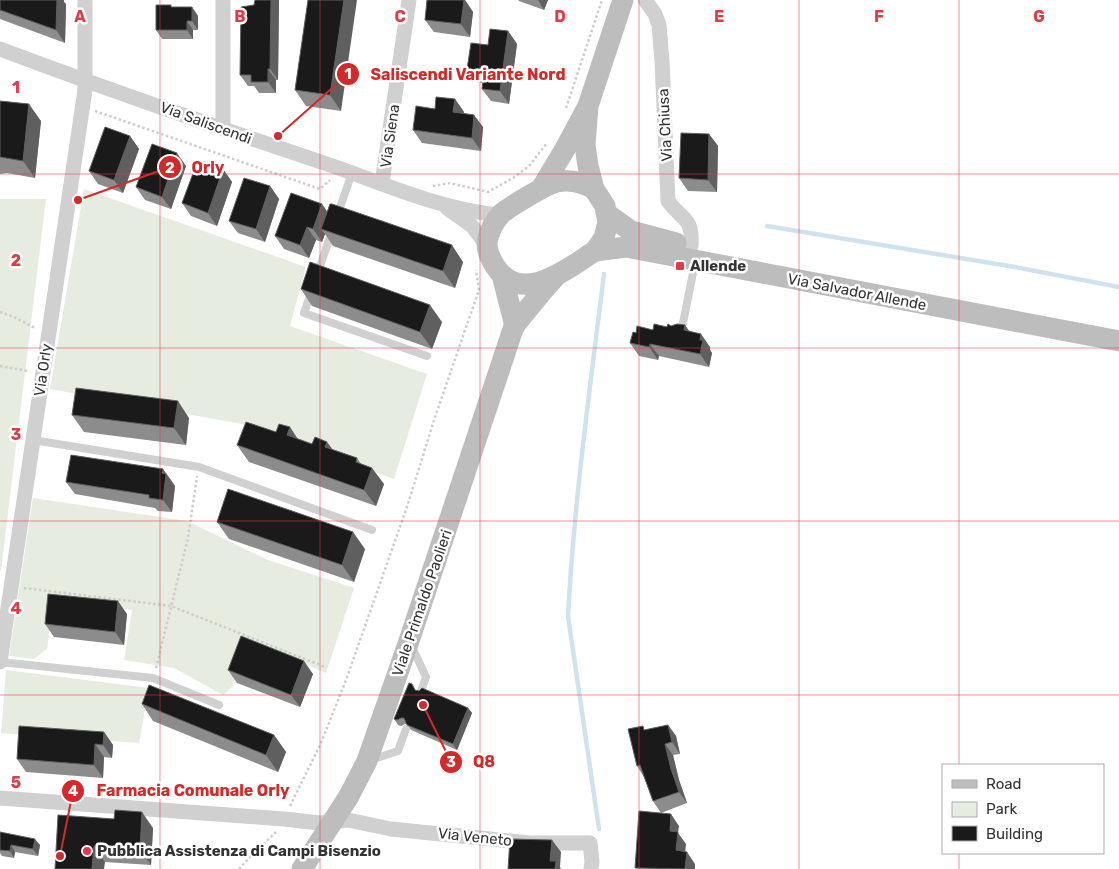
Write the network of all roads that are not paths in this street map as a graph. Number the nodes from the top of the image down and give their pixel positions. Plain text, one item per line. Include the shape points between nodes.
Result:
1 (85, 0) edge
2 (223, 0) edge
3 (409, 0) edge
4 (623, 0) edge
5 (645, 0) edge
6 (0, 49) edge
7 (86, 79) junction
8 (588, 106) junction
9 (223, 129) junction
10 (349, 179) junction
11 (382, 183) junction
12 (594, 188) junction
13 (540, 190) junction
14 (441, 204) junction
15 (339, 209) junction
16 (348, 213) edge
17 (606, 213) junction
18 (500, 215) junction
19 (486, 244) junction
20 (595, 251) junction
21 (693, 253) junction
22 (502, 275) junction
23 (558, 275) junction
24 (515, 326) junction
25 (1119, 327) edge
26 (681, 332) edge
27 (1119, 341) edge
28 (427, 356) dead end
29 (33, 440) junction
30 (372, 530) dead end
31 (6, 589) edge
32 (409, 641) junction
33 (0, 662) edge
34 (421, 691) edge
35 (219, 705) dead end
36 (406, 729) edge
37 (367, 761) junction
38 (0, 798) edge
39 (334, 820) junction
40 (302, 869) edge
41 (591, 869) edge

1 - 7 street, Via Orly
2 - 9 street
3 - 11 street, Via Siena
4 - 8 main road, Viale Primaldo Paolieri
5 - 21 street, Via Chiusa via 659,25 668,201 690,224
6 - 7 street, Via Saliscendi
7 - 9 street, Via Saliscendi
7 - 29 street, Via Orly via 35,372
8 - 12 main road, Viale Primaldo Paolieri via 585,144
8 - 13 main road, Viale Primaldo Paolieri
9 - 10 street, Via Saliscendi
10 - 11 street, Via Saliscendi
10 - 15 lane
11 - 14 street, Via Saliscendi
12 - 13 main road, Viale Primaldo Paolieri via 570,181 554,182
12 - 17 main road, Viale Primaldo Paolieri
13 - 18 main road, Viale Primaldo Paolieri
14 - 18 street, Via Saliscendi
14 - 19 street, Via Saliscendi via 472,226
15 - 16 lane
15 - 28 lane via 304,313
17 - 20 main road, Viale Primaldo Paolieri via 606,233
17 - 21 main road, Via Salvador Allende via 631,230
18 - 19 main road
19 - 22 main road
20 - 21 main road, Via Salvador Allende via 626,247
20 - 23 main road, Viale Primaldo Paolieri
21 - 25 main road, Via Salvador Allende
21 - 26 lane
21 - 27 main road, Via Salvador Allende
22 - 23 main road, Viale Primaldo Paolieri via 516,282 532,284
22 - 24 main road
23 - 24 main road, Viale Primaldo Paolieri
24 - 32 main road, Viale Primaldo Paolieri
29 - 30 lane via 199,467
29 - 31 street, Via Orly
31 - 33 street, Via Orly
32 - 34 lane via 426,677
32 - 37 main road, Viale Primaldo Paolieri
33 - 35 lane via 153,678
36 - 37 lane via 398,751
37 - 39 main road, Viale Primaldo Paolieri
38 - 39 street via 320,823
39 - 40 main road, Viale Primaldo Paolieri
39 - 41 street, Via Veneto via 530,843 590,843

